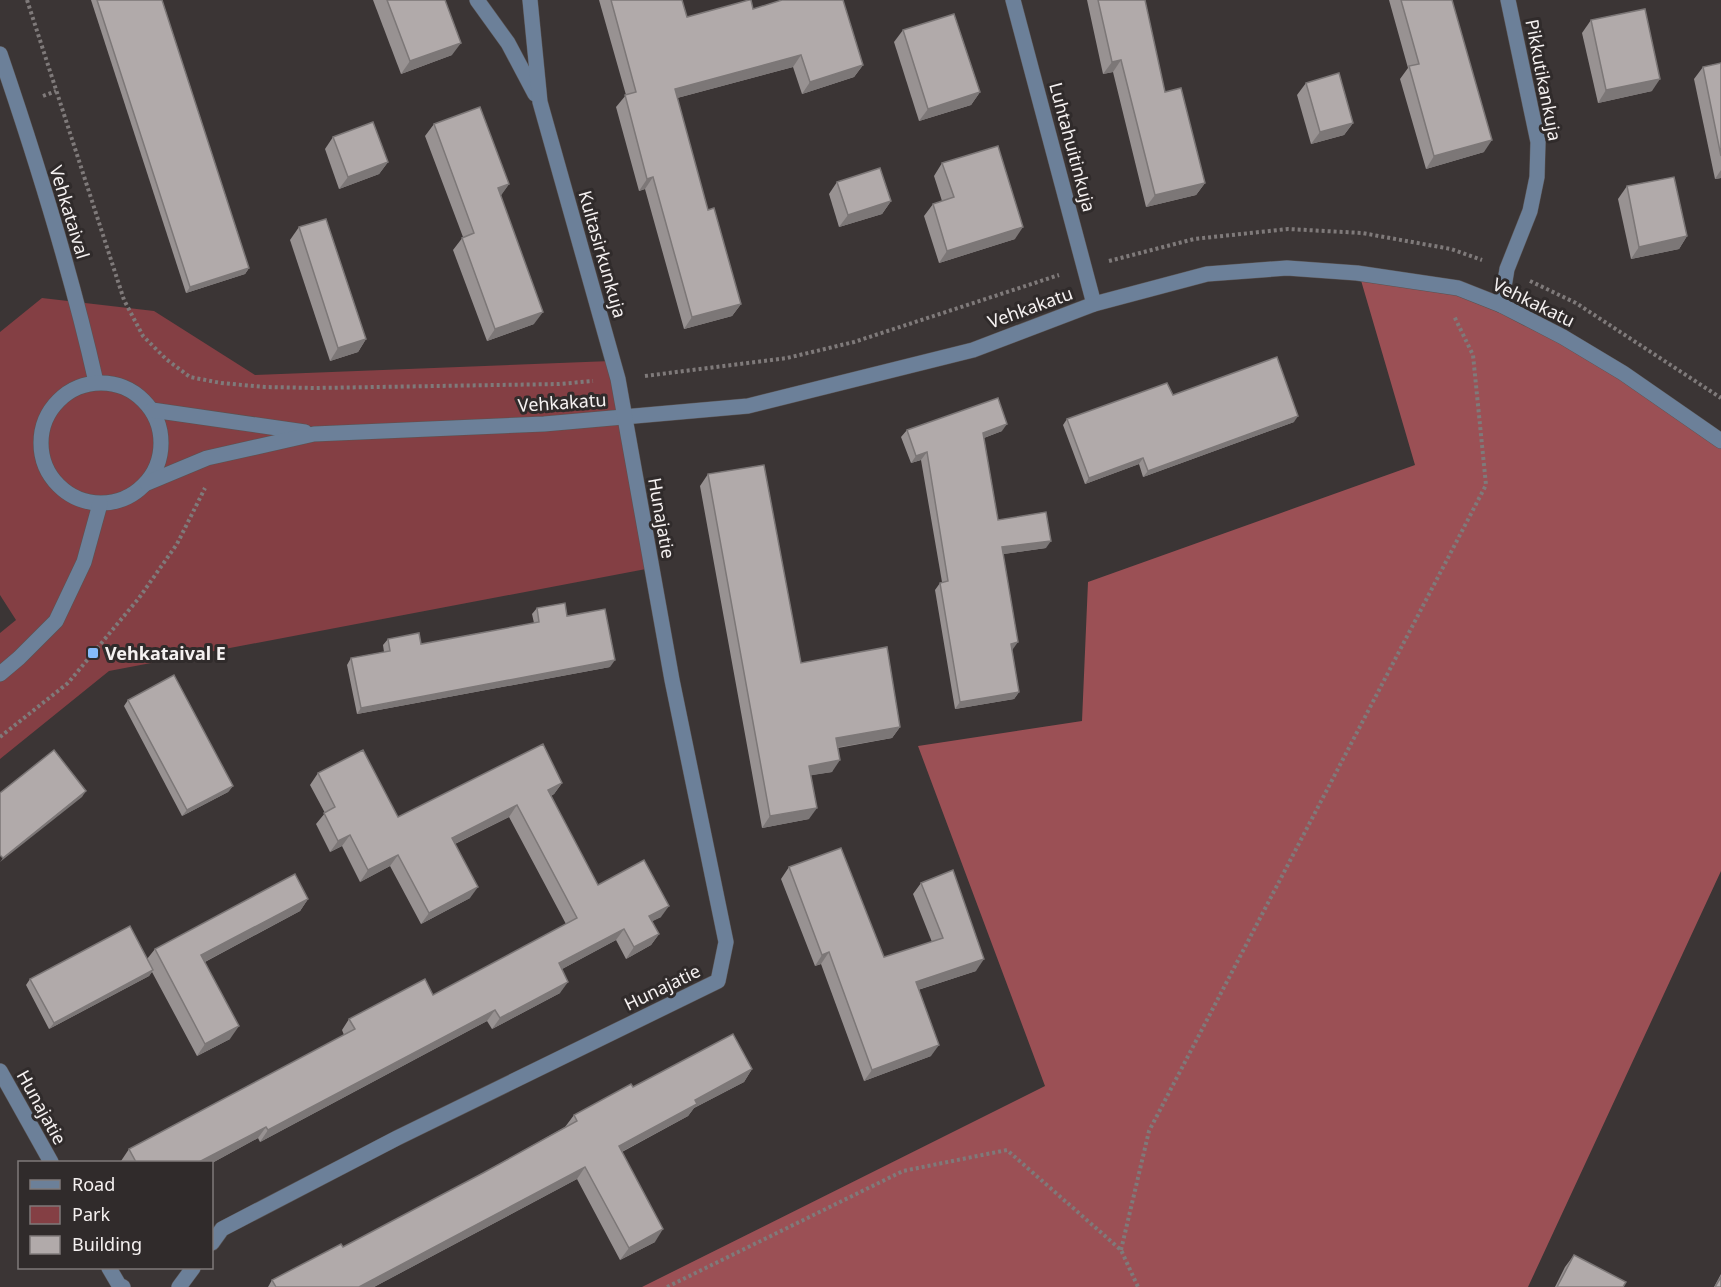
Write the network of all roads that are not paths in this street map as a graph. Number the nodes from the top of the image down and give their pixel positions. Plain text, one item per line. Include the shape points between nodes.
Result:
1 (477, 0) edge
2 (530, 0) edge
3 (1013, 0) edge
4 (1508, 0) edge
5 (0, 54) edge
6 (540, 102) junction
7 (1094, 304) junction
8 (1501, 305) junction
9 (96, 382) junction
10 (152, 410) junction
11 (624, 418) junction
12 (314, 434) junction
13 (1721, 441) edge
14 (147, 483) junction
15 (100, 504) junction
16 (0, 674) edge
17 (0, 1071) edge
18 (50, 1161) edge
19 (213, 1242) edge
20 (110, 1269) edge
21 (192, 1269) edge
22 (123, 1287) edge
23 (179, 1287) edge

1 - 6 street, Kultasirkunkuja via 508,43
2 - 6 street, Kultasirkunkuja
3 - 7 street, Luhtahuitinkuja
4 - 8 street, Pikkutikankuja via 1538,142 1530,212 1507,269
5 - 9 street, Vehkataival via 81,315
6 - 11 street, Kultasirkunkuja via 618,379
7 - 8 street, Vehkakatu via 1208,274 1287,268 1357,273 1458,288
7 - 11 street, Vehkakatu via 973,350 748,406
8 - 13 street, Vehkakatu via 1623,373
9 - 10 street via 117,384 137,394
9 - 15 street via 74,388 55,402 43,422 40,444 45,467 58,486 77,499
10 - 12 street, Vehkakatu
10 - 14 street via 161,434 159,460
11 - 12 street, Vehkakatu
11 - 19 street, Hunajatie via 726,942 718,981 397,1138 222,1229
12 - 14 street, Vehkakatu via 207,458
14 - 15 street via 126,498
15 - 16 street via 84,562 56,621
17 - 18 street, Hunajatie
20 - 22 street
21 - 23 street

